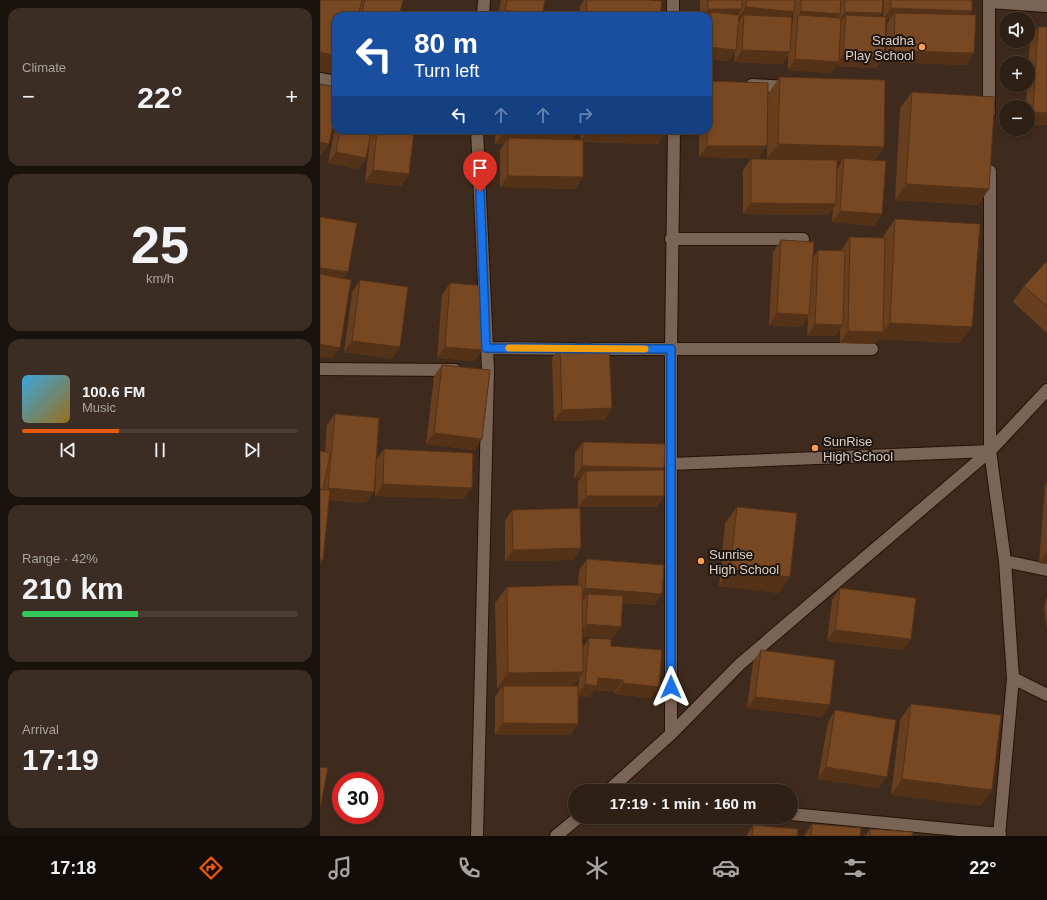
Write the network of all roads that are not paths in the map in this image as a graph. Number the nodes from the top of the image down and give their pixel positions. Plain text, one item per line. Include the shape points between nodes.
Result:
1 (484, 0) edge
2 (673, 0) edge
3 (989, 1) edge
4 (1047, 6) edge
5 (482, 12) edge
6 (673, 12) edge
7 (320, 79) edge
8 (332, 81) edge
9 (740, 85) edge
10 (803, 87) edge
11 (990, 128) edge
12 (477, 134) edge
13 (674, 134) edge
14 (990, 160) edge
15 (671, 239) junction
16 (803, 239) dead end
17 (486, 348) junction
18 (671, 349) junction
19 (872, 349) dead end
20 (320, 369) edge
21 (464, 370) edge
22 (1047, 390) edge
23 (990, 451) junction
24 (671, 464) junction
25 (1005, 561) junction
26 (1047, 570) edge
27 (1013, 678) junction
28 (1047, 695) edge
29 (671, 734) junction
30 (616, 784) edge
31 (798, 815) edge
32 (571, 824) edge
33 (999, 835) edge
34 (477, 836) edge
35 (556, 836) edge

1 - 5 street
2 - 6 street
3 - 4 street
3 - 11 street
7 - 8 street
9 - 10 street
12 - 17 street
13 - 15 street
14 - 23 street
15 - 16 street
15 - 18 street
17 - 18 street
17 - 34 street
18 - 19 street
18 - 24 street
20 - 21 street
22 - 23 street
23 - 24 street
23 - 25 street
23 - 29 street via 740,664
24 - 29 street
25 - 26 street
25 - 27 street
27 - 28 street
27 - 33 street
29 - 30 street
31 - 33 street
32 - 35 street

